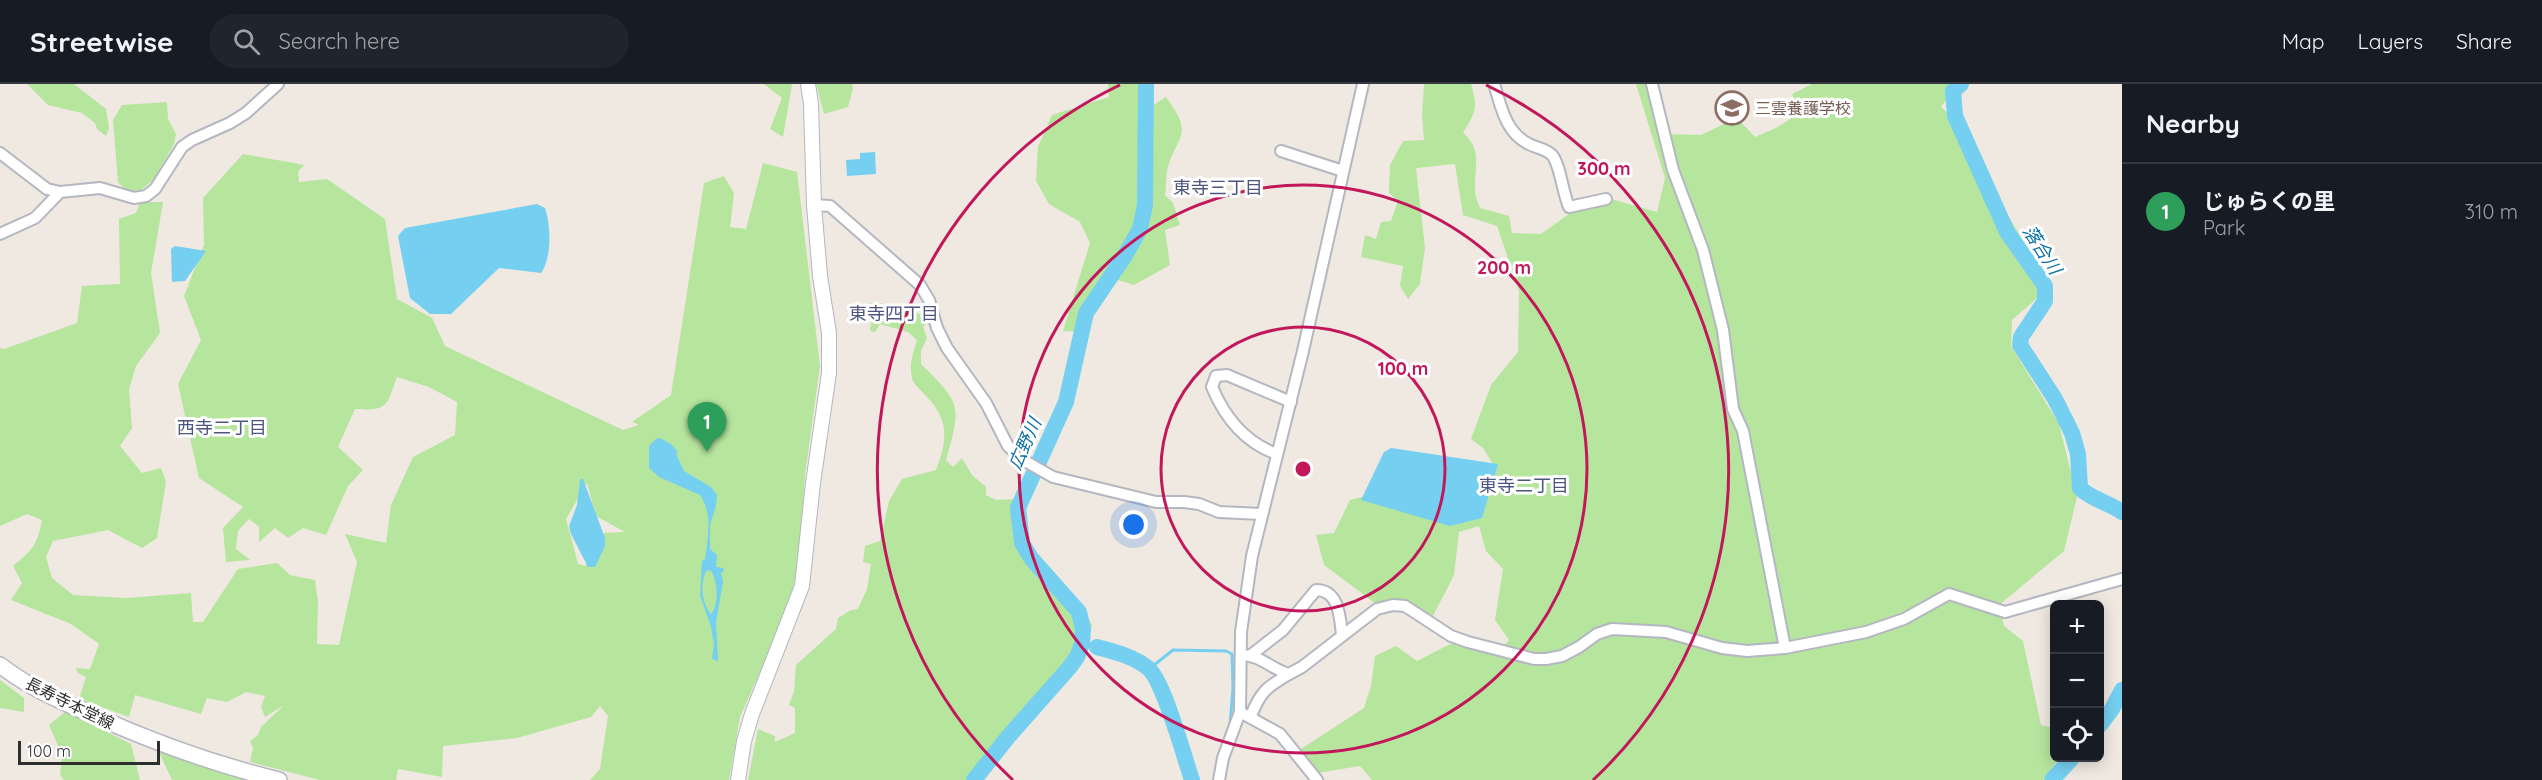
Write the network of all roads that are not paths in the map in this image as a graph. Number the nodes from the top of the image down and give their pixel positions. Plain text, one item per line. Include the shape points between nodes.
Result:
1 (278, 84) edge
2 (808, 84) edge
3 (1363, 84) edge
4 (1494, 84) edge
5 (1652, 84) edge
6 (1281, 151) dead end
7 (0, 153) edge
8 (1343, 171) junction
9 (60, 192) junction
10 (1606, 199) dead end
11 (814, 205) junction
12 (0, 234) edge
13 (1291, 402) junction
14 (1277, 454) junction
15 (1261, 514) junction
16 (2122, 579) edge
17 (1342, 634) junction
18 (1785, 648) junction
19 (1246, 655) junction
20 (3, 671) edge
21 (1289, 674) junction
22 (1245, 714) junction
23 (279, 780) edge
24 (738, 780) edge
25 (1219, 780) edge
26 (1317, 780) edge

1 - 9 street via 246,113 182,147 155,189 146,196 134,198 100,188
2 - 11 street
3 - 8 street
4 - 10 street via 1513,133 1554,157 1569,207
5 - 18 street via 1673,170 1703,250 1723,330 1733,410 1743,430
6 - 8 street
7 - 9 street via 47,189
8 - 13 street
9 - 12 street via 34,218
11 - 15 street via 830,206 920,285 946,348 986,403 1008,446 1025,461 1053,477 1156,502 1184,502 1219,512
11 - 24 street via 830,353 805,568 797,601 752,714
13 - 14 street
13 - 14 street via 1227,375 1216,376 1212,387 1235,427 1260,447
14 - 15 street
15 - 19 street via 1244,604
16 - 18 street via 2005,612 1949,594 1904,619 1866,632
17 - 18 street via 1377,609 1393,605 1405,606 1451,636 1533,659 1562,656 1612,629 1666,632 1747,651
17 - 19 street via 1338,607 1333,597 1320,589 1283,630
17 - 21 street
19 - 21 street
19 - 22 street
20 - 23 main road, 長寿寺本堂線 via 44,694 154,743
21 - 22 street via 1265,688
22 - 25 street via 1223,758
22 - 26 street via 1280,734

